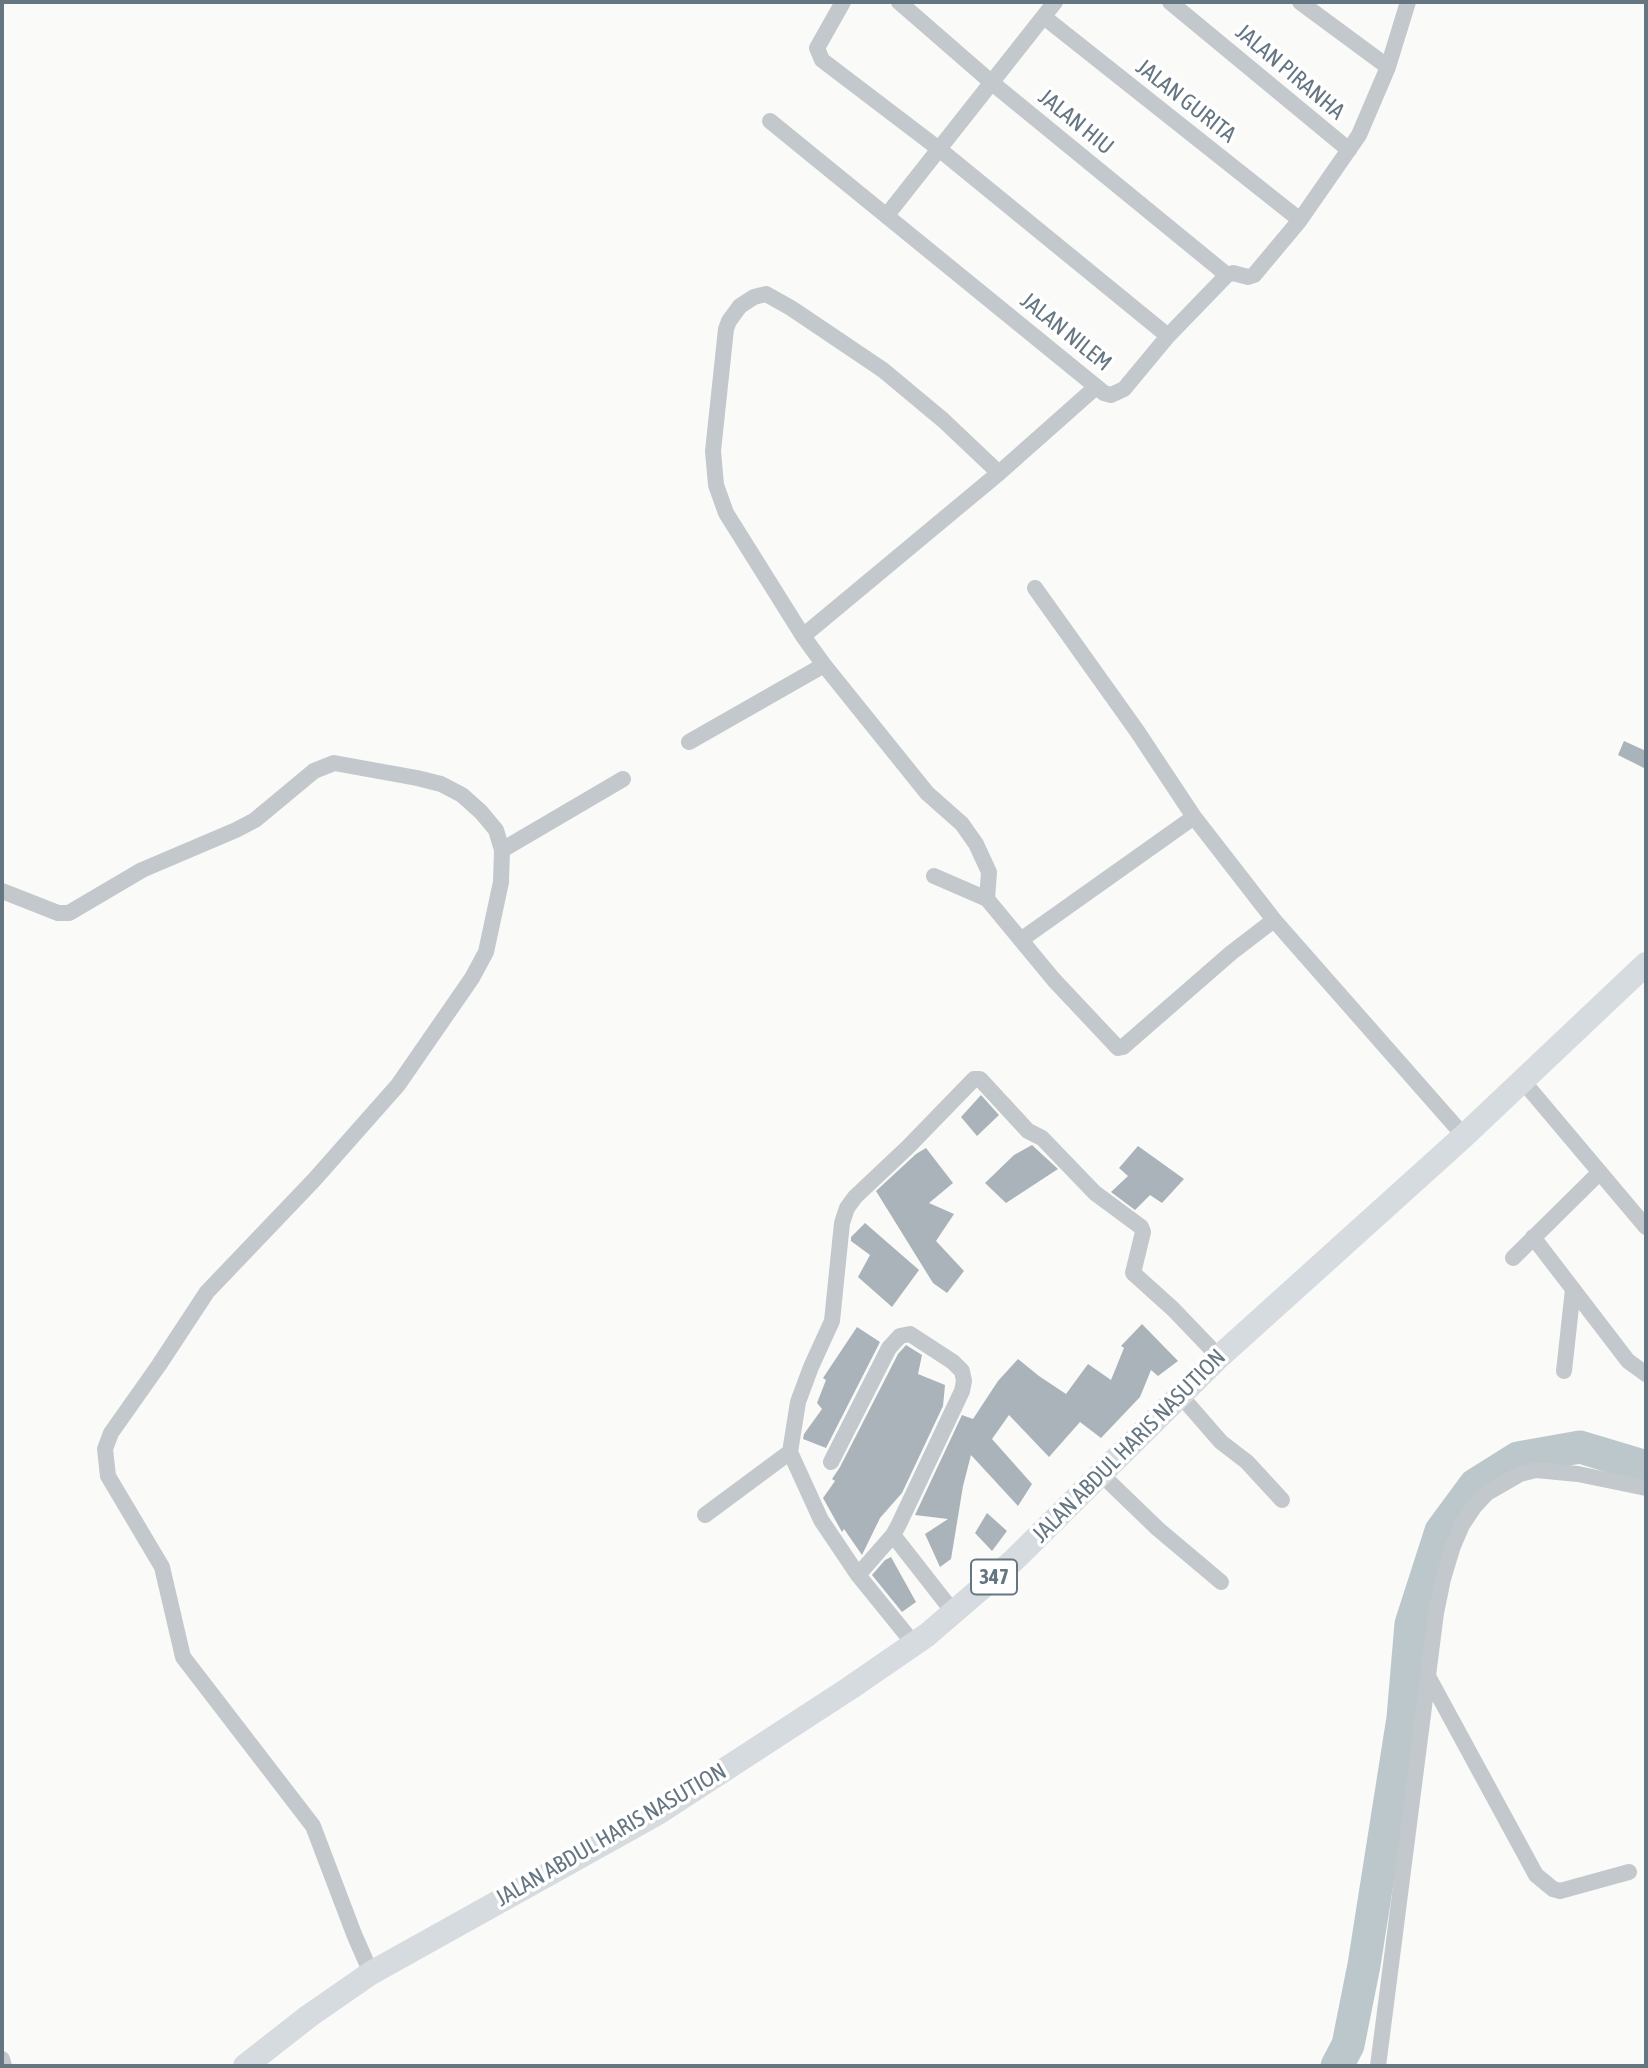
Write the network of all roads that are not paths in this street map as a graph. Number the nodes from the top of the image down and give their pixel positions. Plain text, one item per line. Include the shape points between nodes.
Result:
1 (843, 2) edge
2 (899, 2) edge
3 (1055, 2) edge
4 (1170, 2) edge
5 (1300, 2) edge
6 (1408, 2) edge
7 (1044, 17) junction
8 (1388, 67) junction
9 (991, 82) junction
10 (770, 121) dead end
11 (939, 149) junction
12 (1349, 150) junction
13 (887, 215) junction
14 (1300, 220) junction
15 (1227, 275) junction
16 (1168, 336) junction
17 (1096, 387) junction
18 (999, 473) junction
19 (1035, 588) dead end
20 (803, 636) junction
21 (824, 665) junction
22 (689, 742) dead end
23 (623, 779) dead end
24 (1194, 817) junction
25 (502, 850) junction
26 (934, 876) dead end
27 (2, 891) edge
28 (987, 899) junction
29 (1275, 920) junction
30 (1022, 939) junction
31 (1646, 964) edge
32 (1522, 1080) junction
33 (1464, 1136) junction
34 (1600, 1172) junction
35 (1646, 1227) edge
36 (1533, 1237) junction
37 (1513, 1258) dead end
38 (1573, 1289) junction
39 (1219, 1357) junction
40 (1564, 1371) dead end
41 (1646, 1374) edge
42 (1180, 1395) junction
43 (790, 1452) junction
44 (831, 1462) dead end
45 (1101, 1474) junction
46 (1646, 1488) edge
47 (1282, 1500) dead end
48 (705, 1515) dead end
49 (893, 1535) junction
50 (858, 1574) junction
51 (1221, 1582) dead end
52 (954, 1613) junction
53 (914, 1644) junction
54 (1429, 1678) junction
55 (1629, 1872) dead end
56 (371, 1973) junction
57 (2, 2059) edge
58 (4, 2066) edge
59 (246, 2066) edge
60 (1378, 2066) edge

1 - 11 street via 817,48 822,60
2 - 9 street, JALAN HIU
3 - 7 street
4 - 12 street, JALAN PIRANHA
5 - 8 street
6 - 8 street
7 - 9 street
7 - 14 street, JALAN GURITA
8 - 12 street
9 - 11 street
9 - 15 street, JALAN HIU
10 - 13 street, JALAN NILEM
11 - 13 street
11 - 16 street
12 - 14 street
13 - 17 street, JALAN NILEM
14 - 15 street via 1254,275
15 - 16 street, JALAN NILEM
16 - 17 street, JALAN NILEM via 1119,392 1108,395
17 - 18 street
18 - 20 street
18 - 20 street via 883,370 791,308 766,294 740,306 726,329 713,451 716,485 726,513
19 - 24 street
20 - 21 street
21 - 22 street
21 - 28 street via 927,793 962,824 976,844 989,872
23 - 25 street
24 - 29 street
24 - 30 street
25 - 27 street via 496,830 481,812 441,784 334,763 314,771 246,825 142,870 69,913
25 - 56 street via 496,911 486,952 472,978 398,1085 207,1292 104,1449 108,1476 162,1567 183,1657 313,1826
26 - 28 street
28 - 30 street
29 - 30 street via 1120,1048 1054,980
29 - 33 street
31 - 32 main road, JALAN ABDUL HARIS NASUTION / 347
32 - 33 main road, JALAN ABDUL HARIS NASUTION / 347
32 - 34 street
33 - 39 main road, JALAN ABDUL HARIS NASUTION / 347
34 - 35 street
34 - 36 street
36 - 37 street
36 - 38 street
38 - 40 street
38 - 41 street via 1628,1361
39 - 42 main road, JALAN ABDUL HARIS NASUTION / 347
39 - 43 street via 1133,1273 1141,1227 1095,1193 977,1078 847,1208 832,1321 798,1402
42 - 45 main road, JALAN ABDUL HARIS NASUTION / 347
42 - 47 street
43 - 48 street
43 - 50 street via 821,1520
44 - 49 street via 889,1348 900,1336 910,1334 962,1371 962,1391
45 - 51 street
45 - 52 main road, JALAN ABDUL HARIS NASUTION / 347
46 - 54 street via 1536,1470 1487,1493 1453,1546 1436,1613
49 - 50 street
49 - 52 street
50 - 53 street
52 - 53 main road, JALAN ABDUL HARIS NASUTION / 347
53 - 56 main road, JALAN ABDUL HARIS NASUTION / 347 via 658,1813
54 - 55 street via 1536,1875 1560,1891
54 - 60 street
56 - 59 main road, JALAN ABDUL HARIS NASUTION / 347
57 - 58 street

